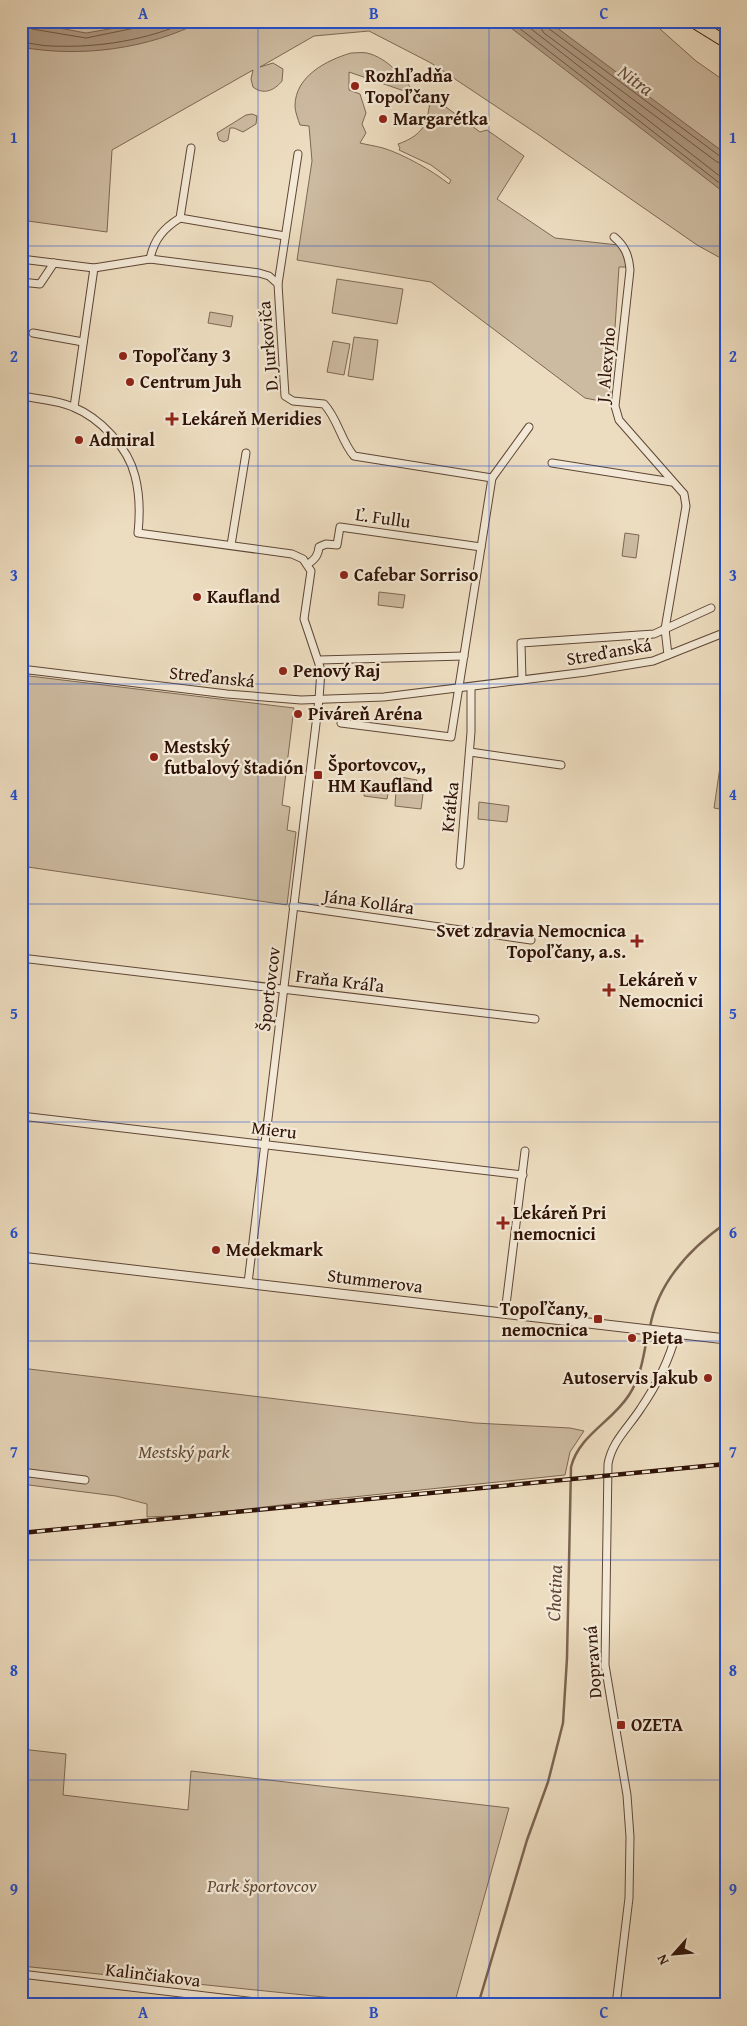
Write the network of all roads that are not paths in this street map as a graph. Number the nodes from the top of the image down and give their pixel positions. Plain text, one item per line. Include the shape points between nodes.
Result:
1 (692, 21) edge
2 (726, 42) edge
3 (191, 148) dead end
4 (298, 154) dead end
5 (180, 218) junction
6 (285, 236) junction
7 (614, 237) dead end
8 (21, 259) edge
9 (150, 259) junction
10 (54, 263) junction
11 (94, 268) junction
12 (21, 282) edge
13 (278, 284) junction
14 (33, 333) dead end
15 (83, 342) junction
16 (21, 396) edge
17 (74, 407) junction
18 (529, 427) dead end
19 (246, 453) dead end
20 (552, 463) dead end
21 (492, 478) junction
22 (672, 482) junction
23 (232, 545) junction
24 (481, 547) junction
25 (308, 564) junction
26 (711, 608) dead end
27 (665, 629) junction
28 (726, 632) edge
29 (668, 655) junction
30 (464, 656) junction
31 (319, 660) junction
32 (21, 669) edge
33 (522, 680) junction
34 (471, 686) junction
35 (459, 688) junction
36 (319, 699) junction
37 (341, 723) dead end
38 (470, 752) junction
39 (561, 765) dead end
40 (460, 865) dead end
41 (293, 906) junction
42 (531, 940) dead end
43 (21, 958) edge
44 (284, 989) junction
45 (535, 1019) dead end
46 (21, 1116) edge
47 (265, 1145) junction
48 (525, 1151) dead end
49 (523, 1175) junction
50 (21, 1257) edge
51 (248, 1283) junction
52 (505, 1313) junction
53 (676, 1334) junction
54 (726, 1340) edge
55 (21, 1472) edge
56 (85, 1480) dead end
57 (21, 1974) edge
58 (282, 2005) edge
59 (616, 2005) edge

1 - 2 main road
3 - 5 street
4 - 6 street, D. Jurkoviča
5 - 6 street
5 - 9 street via 162,232 153,245
6 - 13 street, D. Jurkoviča
7 - 22 street, J. Alexyho via 629,258 630,270 615,406 619,420
8 - 10 street, D. Jurkoviča
9 - 11 street, D. Jurkoviča
9 - 13 street, D. Jurkoviča via 259,274 269,276
10 - 11 street, D. Jurkoviča
10 - 12 street via 40,284
11 - 15 street
13 - 21 street, D. Jurkoviča via 285,396 293,401 324,404 332,412 347,448 354,456
14 - 15 street
15 - 17 street
16 - 17 street
17 - 23 street via 99,421 114,438 133,470 140,504 138,533
18 - 21 street
19 - 23 street
20 - 22 street
21 - 24 street
22 - 27 street, J. Alexyho via 684,494 686,506
23 - 25 street via 292,554
24 - 25 street, Ľ. Fullu via 340,527 337,545 319,547 319,554
24 - 30 street
25 - 31 street, Športovcov via 311,571 304,619
26 - 27 street, Streďanská
27 - 29 street, J. Alexyho
27 - 33 street, Streďanská via 654,634 521,643
28 - 29 street, Streďanská
29 - 33 street, Streďanská via 653,661
30 - 31 street
30 - 35 street
31 - 36 street, Športovcov
32 - 36 street, Streďanská via 227,694
33 - 34 street, Streďanská
34 - 35 street, Streďanská
34 - 38 street, Krátka
35 - 36 street, Streďanská via 384,697
35 - 37 street via 451,737
36 - 41 street, Športovcov
38 - 39 street
38 - 40 street, Krátka
41 - 42 street, Jána Kollára
41 - 44 street, Športovcov
43 - 44 street, Fraňa Kráľa
44 - 45 street, Fraňa Kráľa
44 - 47 street, Športovcov
46 - 47 street, Mieru
47 - 49 street, Mieru
47 - 51 street, Športovcov
48 - 49 street
49 - 52 street
50 - 51 street, Stummerova
51 - 52 street, Stummerova
52 - 53 street, Stummerova
53 - 54 street, Stummerova
53 - 59 street, Dopravná via 657,1381 612,1447 608,1464 605,1665 627,1795 630,1837 629,1898
55 - 56 street
57 - 58 street, Kalinčiakova

